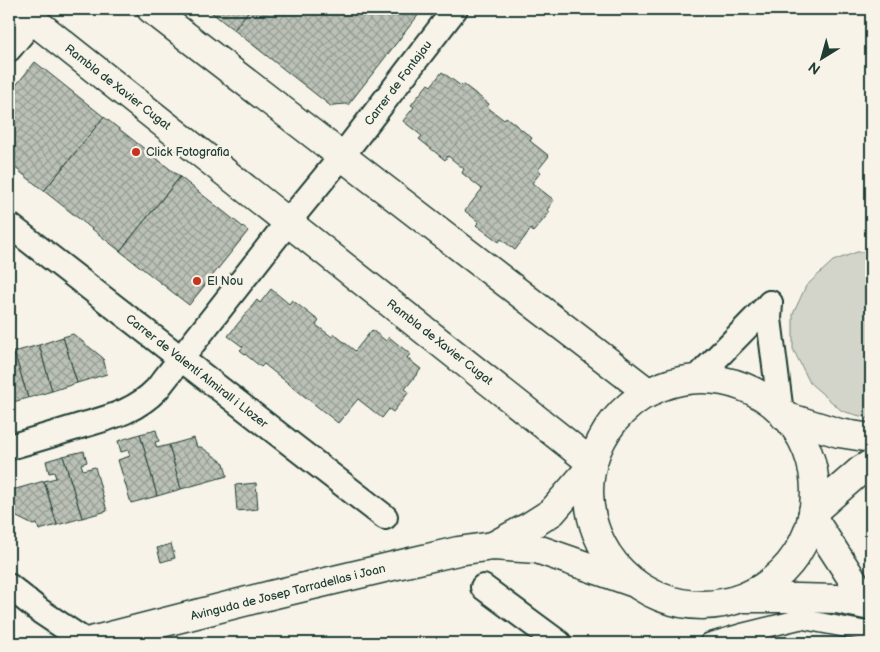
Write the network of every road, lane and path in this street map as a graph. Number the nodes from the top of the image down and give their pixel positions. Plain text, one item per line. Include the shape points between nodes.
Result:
1 (151, 9) edge
2 (455, 9) edge
3 (26, 14) edge
4 (9, 49) edge
5 (342, 156) junction
6 (288, 222) junction
7 (9, 225) edge
8 (181, 358) junction
9 (696, 379) junction
10 (649, 392) junction
11 (783, 414) junction
12 (871, 438) edge
13 (9, 448) edge
14 (871, 464) edge
15 (592, 465) junction
16 (813, 514) junction
17 (385, 517) dead end
18 (494, 546) junction
19 (637, 583) junction
20 (9, 586) edge
21 (483, 587) dead end
22 (742, 598) junction
23 (870, 606) edge
24 (871, 636) edge
25 (86, 643) edge
26 (559, 643) edge
27 (710, 643) edge

1 - 5 main road
2 - 5 street, Carrer de Fontajau
3 - 4 street
3 - 6 main road, Rambla de Xavier Cugat
5 - 6 street
5 - 10 main road
6 - 8 street
6 - 15 main road, Rambla de Xavier Cugat
7 - 8 street, Carrer de Valentí Almirall i Llozer
8 - 13 street via 157,389 136,406 115,416
8 - 17 street, Carrer de Valentí Almirall i Llozer
9 - 10 main road via 678,381
9 - 11 main road via 738,385 758,394
9 - 11 street via 770,303 769,319
10 - 15 main road via 611,424
11 - 12 main road via 839,432
11 - 16 main road via 801,440 810,461 815,496
14 - 16 main road
15 - 18 main road, Avinguda de Josep Tarradellas i Joan via 552,512
15 - 19 main road via 588,493 595,529 613,561
16 - 22 main road via 805,540 787,568 763,588
16 - 23 main road
18 - 19 main road, Avinguda de Josep Tarradellas i Joan via 537,549
18 - 25 main road, Avinguda de Josep Tarradellas i Joan via 410,562
19 - 22 main road via 666,599 689,604 712,605
20 - 25 street
21 - 26 street
22 - 23 main road via 837,599
24 - 27 street via 864,631 801,619

